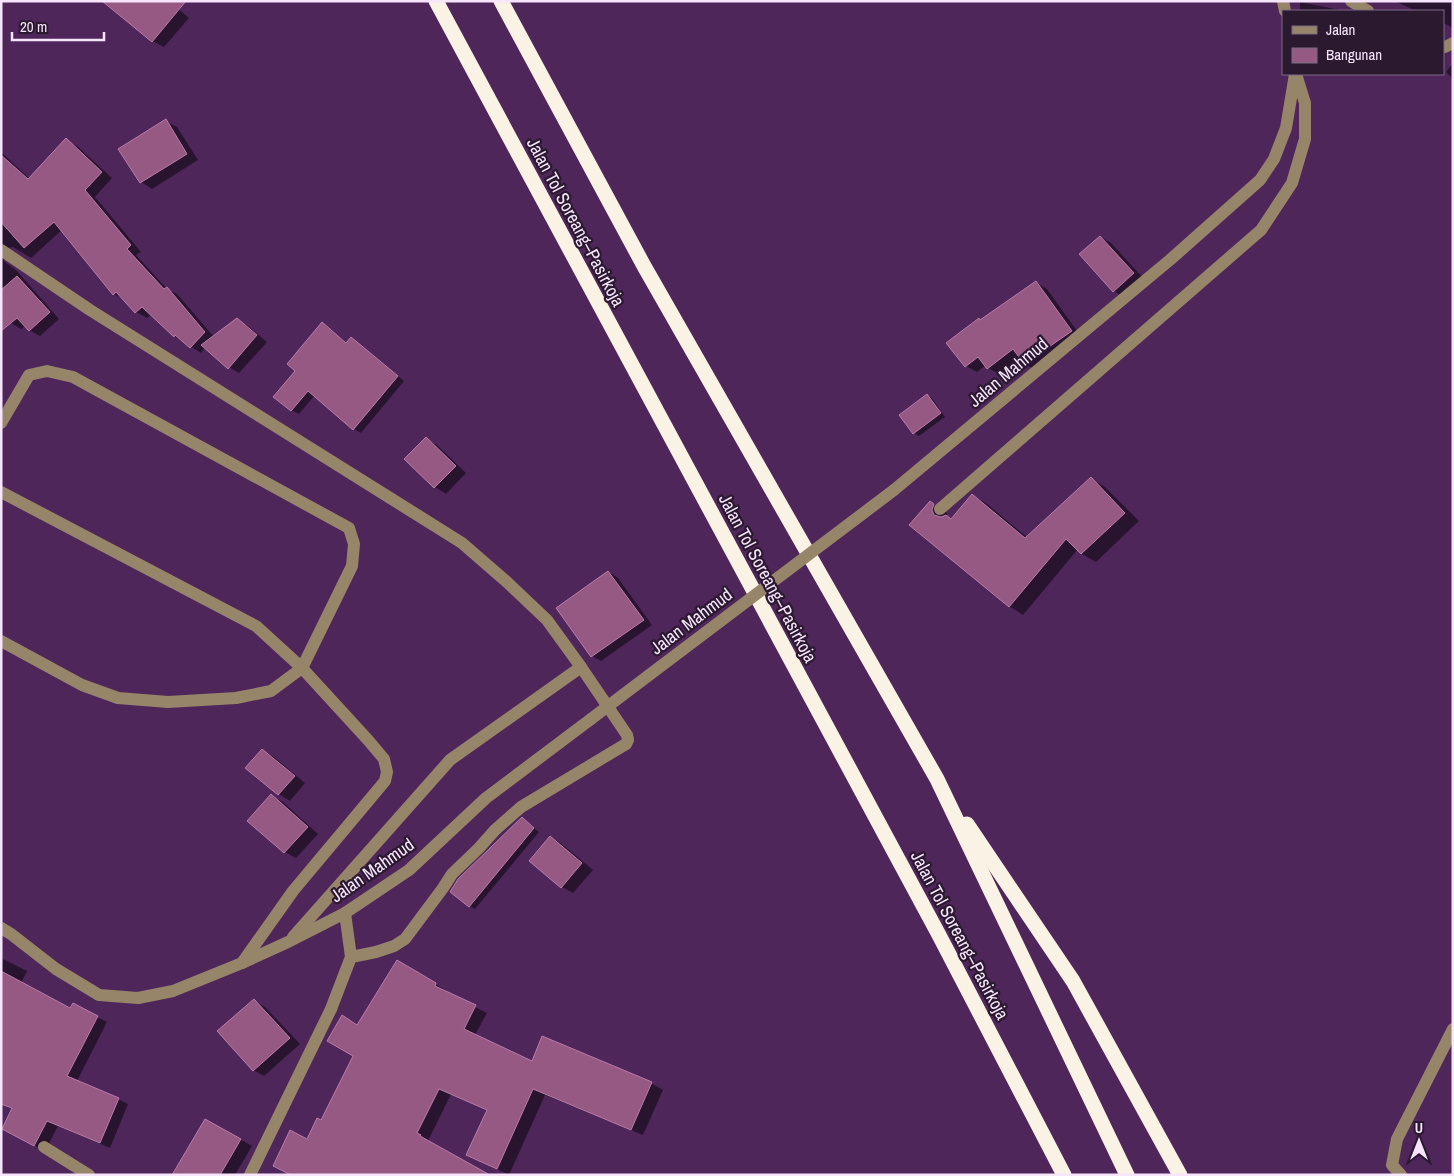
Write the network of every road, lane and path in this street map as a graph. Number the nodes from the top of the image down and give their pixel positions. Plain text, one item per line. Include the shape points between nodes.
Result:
1 (436, 1) edge
2 (501, 1) edge
3 (1350, 1) edge
4 (1366, 10) edge
5 (1295, 75) edge
6 (1295, 75) edge
7 (1, 250) edge
8 (1, 423) edge
9 (1, 492) edge
10 (940, 509) dead end
11 (1, 641) edge
12 (581, 667) junction
13 (302, 668) junction
14 (937, 779) junction
15 (345, 913) junction
16 (1, 928) edge
17 (288, 942) junction
18 (351, 957) junction
19 (242, 963) junction
20 (1453, 1029) edge
21 (44, 1146) dead end
22 (253, 1173) edge
23 (89, 1175) edge
24 (1064, 1175) edge
25 (1127, 1175) edge
26 (1180, 1175) edge
27 (1402, 1175) edge

1 - 24 highway, Jalan Tol Soreang–Pasirkoja via 939,935
2 - 14 highway via 644,266
3 - 4 street
5 - 15 street, Jalan Mahmud, bridge via 1286,128 1274,159 1260,180 894,490 486,798 409,870
6 - 10 street via 1305,102 1305,139 1292,183 1261,230
7 - 12 street via 90,310 462,543 547,620
8 - 13 street via 29,375 47,370 73,377 349,528 354,544 352,566
9 - 13 street via 256,626
11 - 13 street via 82,685 126,699 168,702 236,698 271,690
12 - 17 street via 450,760
12 - 18 street via 627,735 626,744 515,812 452,874 405,939 394,946
13 - 19 street via 384,759 387,772 385,781 293,891
14 - 25 highway
14 - 26 highway via 1073,981
15 - 17 street, Jalan Mahmud
15 - 18 street
16 - 19 street, Jalan Mahmud via 56,969 99,995 138,998 173,991
17 - 19 street, Jalan Mahmud
18 - 22 street via 332,1009
20 - 27 street via 1397,1139 1392,1165
21 - 23 street

